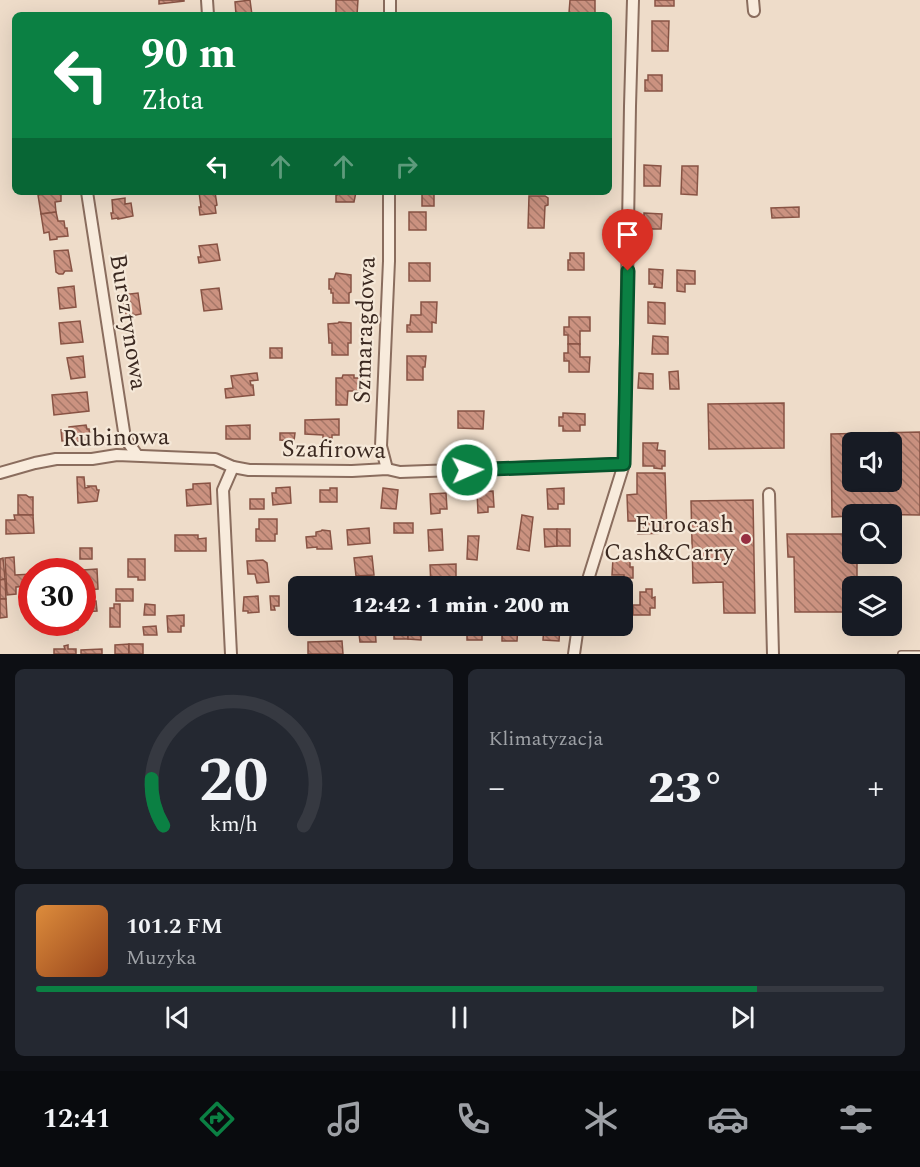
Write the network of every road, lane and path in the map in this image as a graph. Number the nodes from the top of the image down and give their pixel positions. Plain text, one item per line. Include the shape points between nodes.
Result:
1 (633, 0) edge
2 (87, 195) edge
3 (389, 195) edge
4 (137, 455) junction
5 (624, 464) junction
6 (233, 467) junction
7 (387, 469) junction
8 (0, 473) edge
9 (769, 494) dead end
10 (589, 576) edge
11 (577, 636) edge
12 (231, 654) edge
13 (574, 654) edge
14 (773, 654) edge
15 (901, 654) edge
16 (920, 654) edge

1 - 5 street
2 - 4 street, Bursztynowa via 125,438
3 - 7 street, Szmaragdowa via 381,446
4 - 6 street, Rubinowa via 215,459
4 - 8 street, Rubinowa via 56,459
5 - 7 street, Szafirowa via 400,472
5 - 10 street
6 - 7 street, Szafirowa
6 - 12 street via 223,490
9 - 14 street
11 - 13 street
15 - 16 lane

